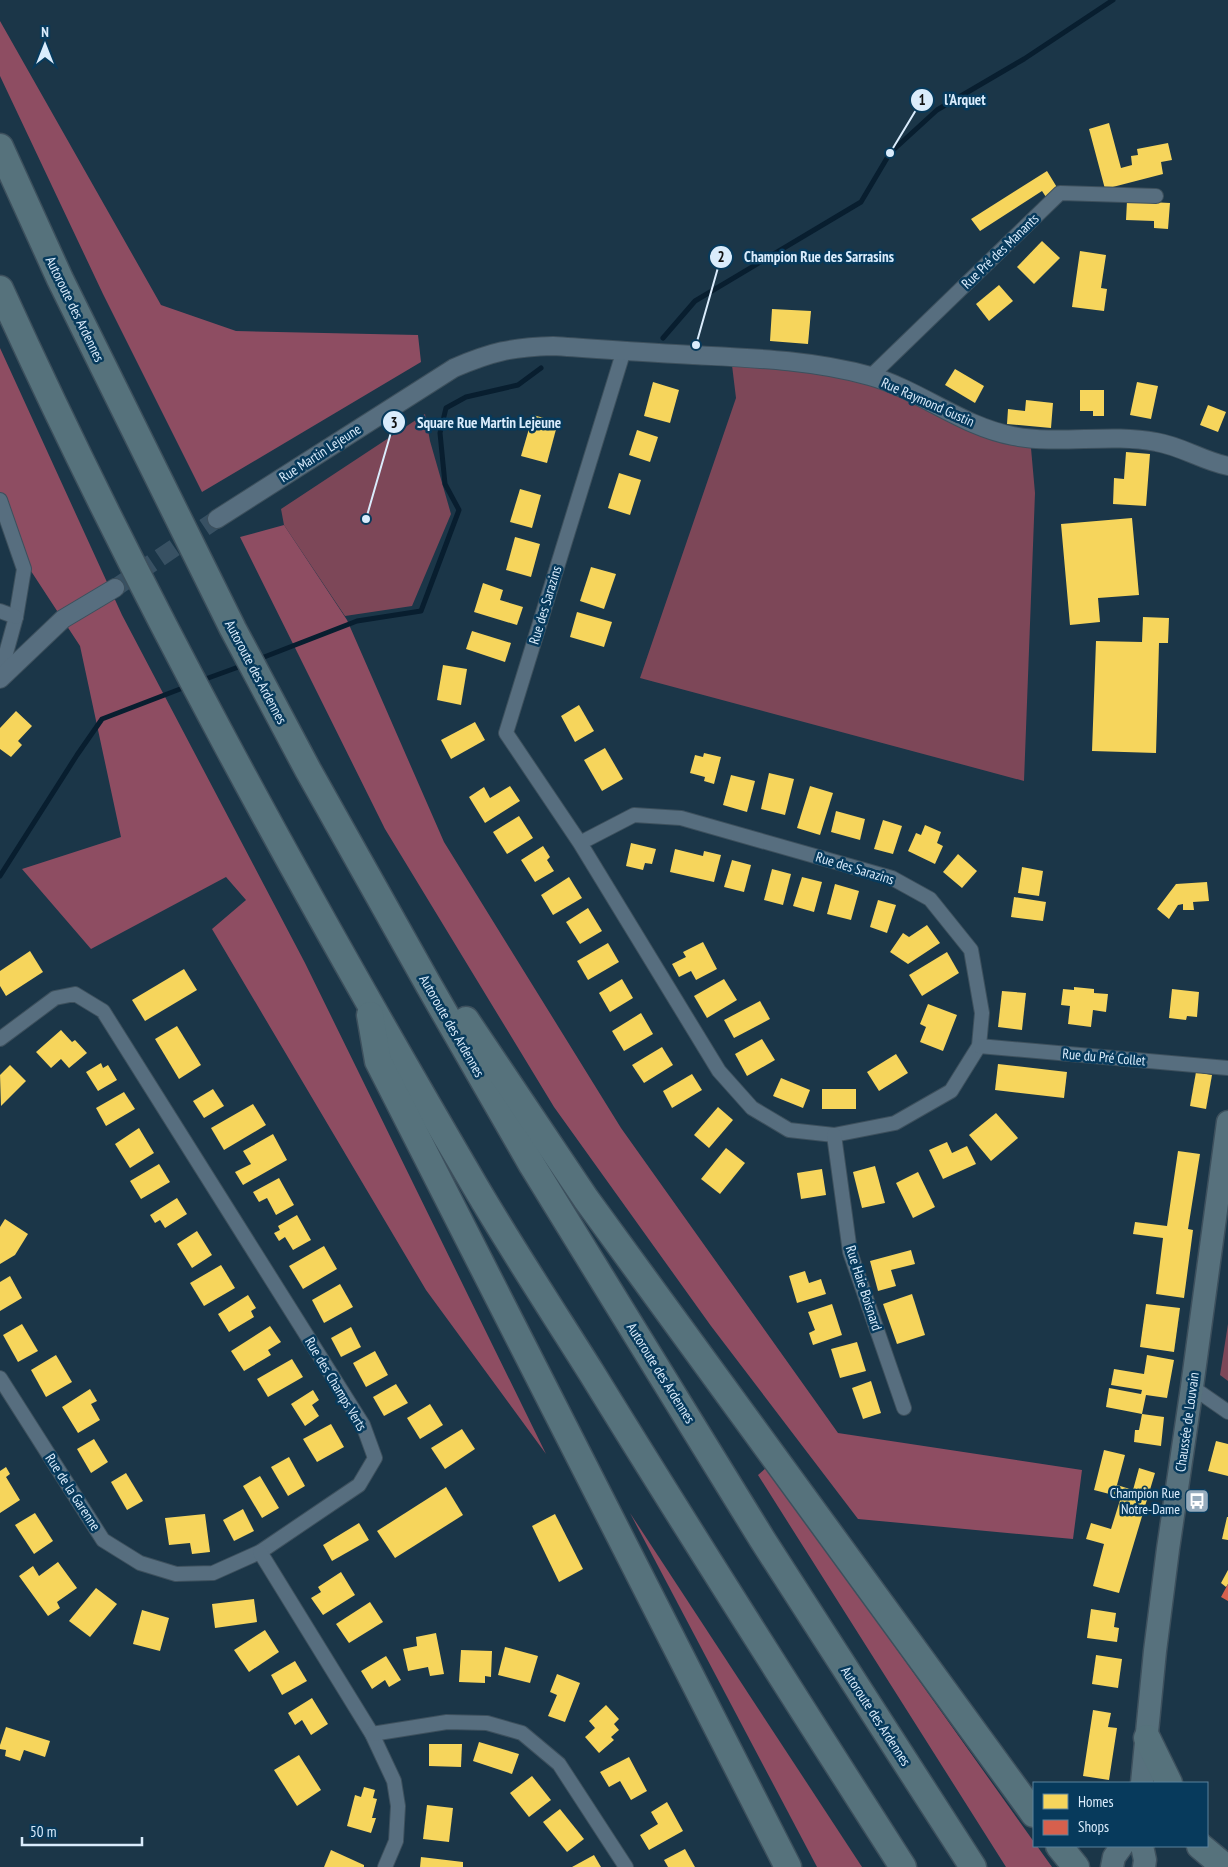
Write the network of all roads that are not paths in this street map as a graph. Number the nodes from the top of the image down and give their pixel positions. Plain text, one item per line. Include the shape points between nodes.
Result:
1 (0, 146) edge
2 (1156, 196) dead end
3 (0, 289) edge
4 (624, 350) junction
5 (871, 376) junction
6 (1228, 466) edge
7 (0, 500) edge
8 (217, 520) tunnel mouth
9 (114, 588) tunnel mouth
10 (0, 611) edge
11 (16, 617) junction
12 (0, 675) edge
13 (0, 679) edge
14 (580, 843) junction
15 (428, 984) junction
16 (367, 1000) junction
17 (0, 1039) edge
18 (979, 1046) junction
19 (1228, 1068) edge
20 (1228, 1122) edge
21 (834, 1135) junction
22 (0, 1378) edge
23 (1192, 1387) junction
24 (904, 1408) dead end
25 (1228, 1412) edge
26 (260, 1552) junction
27 (372, 1734) junction
28 (1147, 1738) junction
29 (1142, 1782) edge
30 (1169, 1782) edge
31 (1033, 1813) edge
32 (1060, 1847) edge
33 (1121, 1847) edge
34 (1142, 1847) edge
35 (1203, 1847) edge
36 (385, 1867) edge
37 (626, 1867) edge
38 (788, 1867) edge
39 (903, 1867) edge
40 (973, 1867) edge
41 (1076, 1867) edge
42 (1112, 1867) edge
43 (1144, 1867) edge
44 (1225, 1867) edge

1 - 15 highway, Autoroute des Ardennes via 60,279 233,629
2 - 5 street, Rue Pré des Manants via 1060,193
3 - 16 highway via 76,452 171,638
4 - 5 street, Rue Raymond Gustin via 792,362
4 - 8 street, Rue Martin Lejeune via 530,347 485,355 454,368
4 - 14 street, Rue des Sarazins via 506,734
5 - 6 street, Rue Raymond Gustin via 913,392 963,419 1012,436 1157,442
7 - 11 street via 24,569
9 - 13 street via 63,619
10 - 11 street
11 - 12 street
14 - 18 street, Rue des Sarazins via 634,815 681,818 892,878 930,899 972,950 982,1013
14 - 21 street, Rue des Sarazins via 719,1070 752,1108 790,1130
15 - 31 highway via 470,1024 586,1199
15 - 40 highway, Autoroute des Ardennes via 537,1174 762,1538
16 - 38 highway via 378,1061
16 - 39 highway via 499,1224 714,1572
17 - 26 street, Rue des Champs Verts via 55,998 75,994 103,1011 362,1425 375,1458 359,1485
18 - 19 street, Rue du Pré Collet
18 - 21 street, Rue des Sarazins via 951,1091 895,1123
20 - 23 main road, Chaussée de Louvain
21 - 24 street, Rue Haie Boisnard via 850,1252
22 - 26 street, Rue de la Garenne via 103,1540 140,1563 176,1574 213,1573
23 - 25 street
23 - 28 main road, Chaussée de Louvain via 1168,1549
26 - 27 street
27 - 36 street via 394,1781 398,1806 396,1841
27 - 37 street via 447,1722 487,1723 522,1734 559,1764
28 - 29 main road, Chaussée de Louvain
28 - 30 highway
32 - 41 highway
33 - 42 main road
34 - 43 main road
35 - 44 highway

